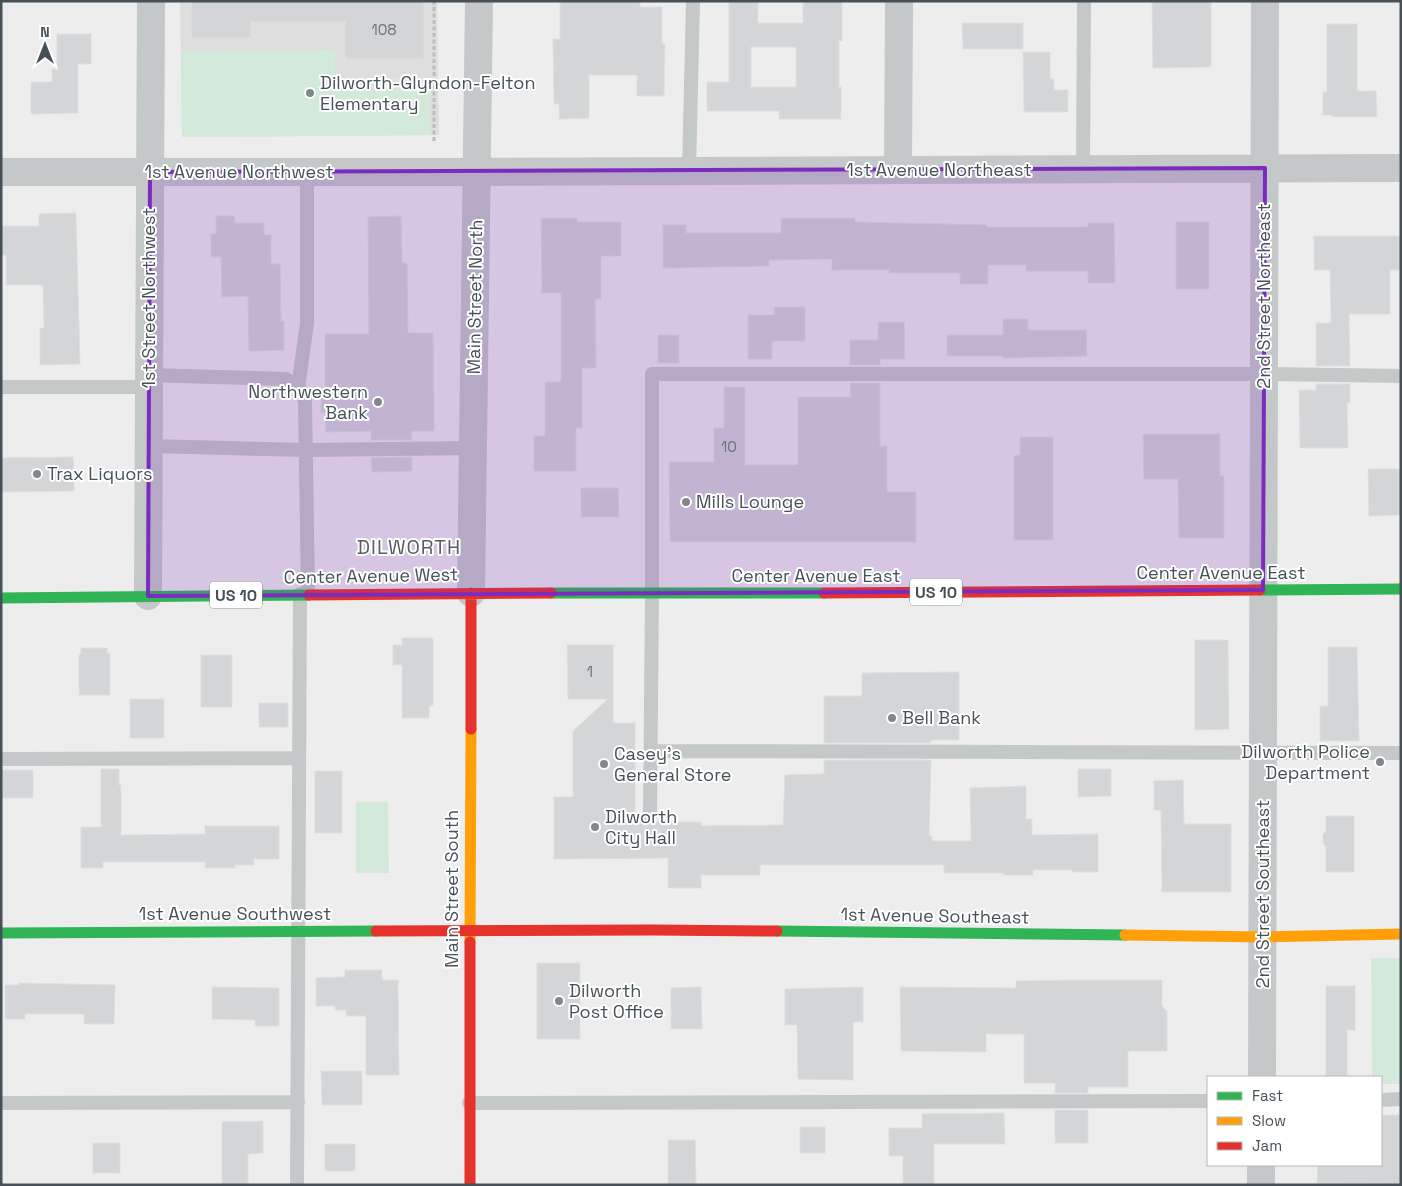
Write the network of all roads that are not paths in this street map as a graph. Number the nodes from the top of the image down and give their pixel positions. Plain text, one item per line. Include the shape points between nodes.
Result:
1 (151, 1) edge
2 (479, 1) edge
3 (693, 1) edge
4 (899, 1) edge
5 (1084, 1) edge
6 (1265, 1) edge
7 (1265, 168) junction
8 (1401, 168) edge
9 (1083, 169) junction
10 (898, 170) junction
11 (690, 171) junction
12 (1, 172) edge
13 (150, 172) junction
14 (308, 172) junction
15 (477, 172) junction
16 (1264, 374) junction
17 (1401, 376) edge
18 (149, 381) junction
19 (1, 387) edge
20 (298, 388) junction
21 (149, 446) junction
22 (472, 448) junction
23 (307, 450) junction
24 (1401, 589) edge
25 (1263, 590) junction
26 (471, 593) junction
27 (304, 594) junction
28 (652, 594) junction
29 (148, 596) junction
30 (1, 598) edge
31 (650, 751) junction
32 (1263, 753) junction
33 (1401, 753) edge
34 (1, 758) edge
35 (299, 758) junction
36 (650, 815) dead end
37 (298, 931) junction
38 (469, 931) junction
39 (1, 933) edge
40 (1401, 934) edge
41 (1263, 937) junction
42 (1262, 1076) edge
43 (1207, 1100) edge
44 (1382, 1100) edge
45 (1401, 1100) edge
46 (298, 1102) junction
47 (1, 1103) edge
48 (469, 1103) junction
49 (1261, 1166) edge
50 (297, 1185) edge
51 (470, 1185) edge
52 (1261, 1185) edge

1 - 13 street, 1st Street Northwest
2 - 15 street, Main Street North
3 - 11 lane
4 - 10 street
5 - 9 lane
6 - 7 street, 2nd Street Northeast
7 - 8 street, 1st Avenue Northeast
7 - 9 street, 1st Avenue Northeast
7 - 16 street, 2nd Street Northeast
9 - 10 street, 1st Avenue Northeast
10 - 11 street, 1st Avenue Northeast
11 - 15 street, 1st Avenue Northeast
12 - 13 street, 1st Avenue Northwest
13 - 14 street, 1st Avenue Northwest
13 - 18 street, 1st Street Northwest
14 - 15 street, 1st Avenue Northwest
14 - 20 lane via 307,323
15 - 22 street, Main Street North
16 - 17 lane
16 - 25 street, 2nd Street Northeast
16 - 28 lane via 652,374
18 - 19 lane
18 - 20 lane via 286,378
18 - 21 street, 1st Street Northwest
20 - 23 lane via 306,400
21 - 23 lane
21 - 29 street, 1st Street Northwest
22 - 23 lane
22 - 26 street, Main Street North
23 - 27 lane
24 - 25 street, Center Avenue East / US 10
25 - 28 street, Center Avenue East / US 10
25 - 32 street, 2nd Street Southeast
26 - 27 street, Center Avenue West / US 10
26 - 28 street, Center Avenue East / US 10
26 - 38 street, Main Street South
27 - 29 street, Center Avenue West / US 10
27 - 35 lane
28 - 31 lane
29 - 30 street, Center Avenue West / US 10
31 - 32 lane
31 - 36 lane
32 - 33 lane
32 - 41 street, 2nd Street Southeast
34 - 35 lane
35 - 37 lane
37 - 38 street, 1st Avenue Southwest
37 - 39 street, 1st Avenue Southwest
37 - 46 lane
38 - 41 street, 1st Avenue Southeast
38 - 48 street, Main Street South
40 - 41 street, 1st Avenue Southeast
41 - 42 street, 2nd Street Southeast
43 - 48 lane
44 - 45 lane
46 - 47 lane
46 - 50 lane
48 - 51 street, Main Street South
49 - 52 street

